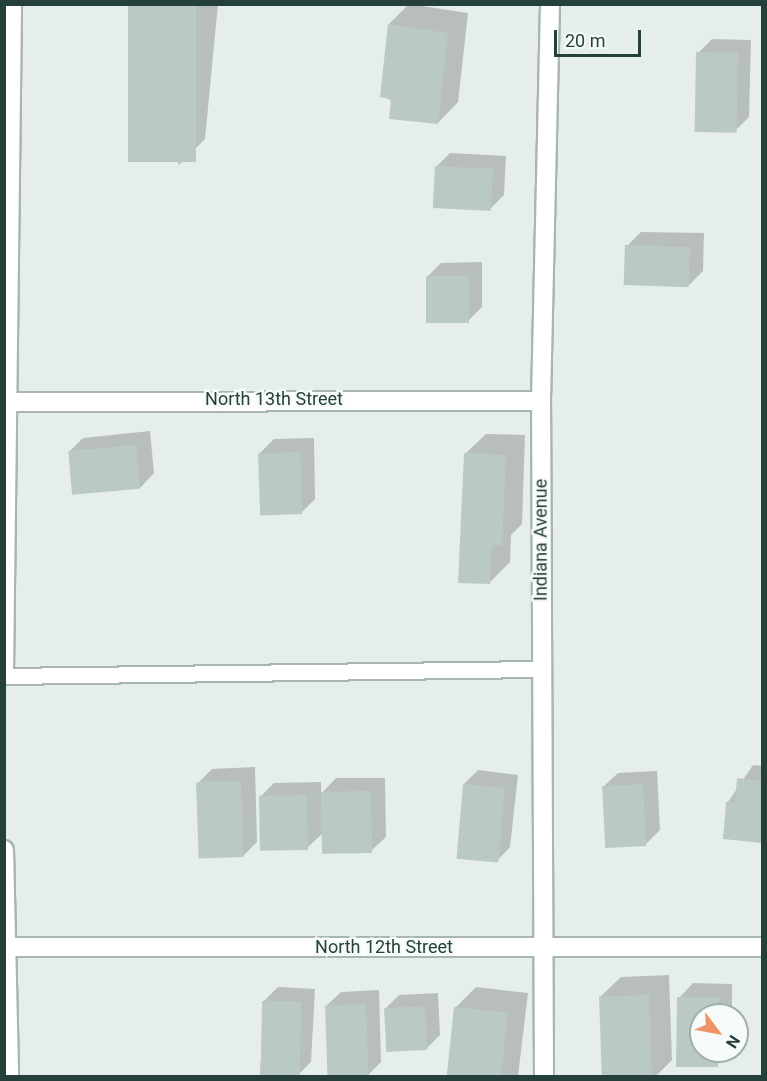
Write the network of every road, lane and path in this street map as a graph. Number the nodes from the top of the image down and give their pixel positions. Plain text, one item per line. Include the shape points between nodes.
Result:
1 (12, 4) edge
2 (550, 4) edge
3 (7, 274) edge
4 (541, 401) junction
5 (7, 402) junction
6 (5, 543) edge
7 (542, 669) junction
8 (4, 674) edge
9 (4, 850) edge
10 (6, 947) edge
11 (542, 947) junction
12 (762, 947) edge
13 (6, 1022) edge
14 (9, 1077) edge
15 (544, 1077) edge

1 - 3 street
2 - 4 street, Indiana Avenue
3 - 5 street
4 - 5 street, North 13th Street
4 - 7 street, Indiana Avenue
5 - 6 street
6 - 8 street
7 - 8 lane
7 - 11 street, Indiana Avenue
9 - 10 street
10 - 11 street, North 12th Street
10 - 13 street
11 - 12 street, North 12th Street
11 - 15 street, Indiana Avenue
13 - 14 street

